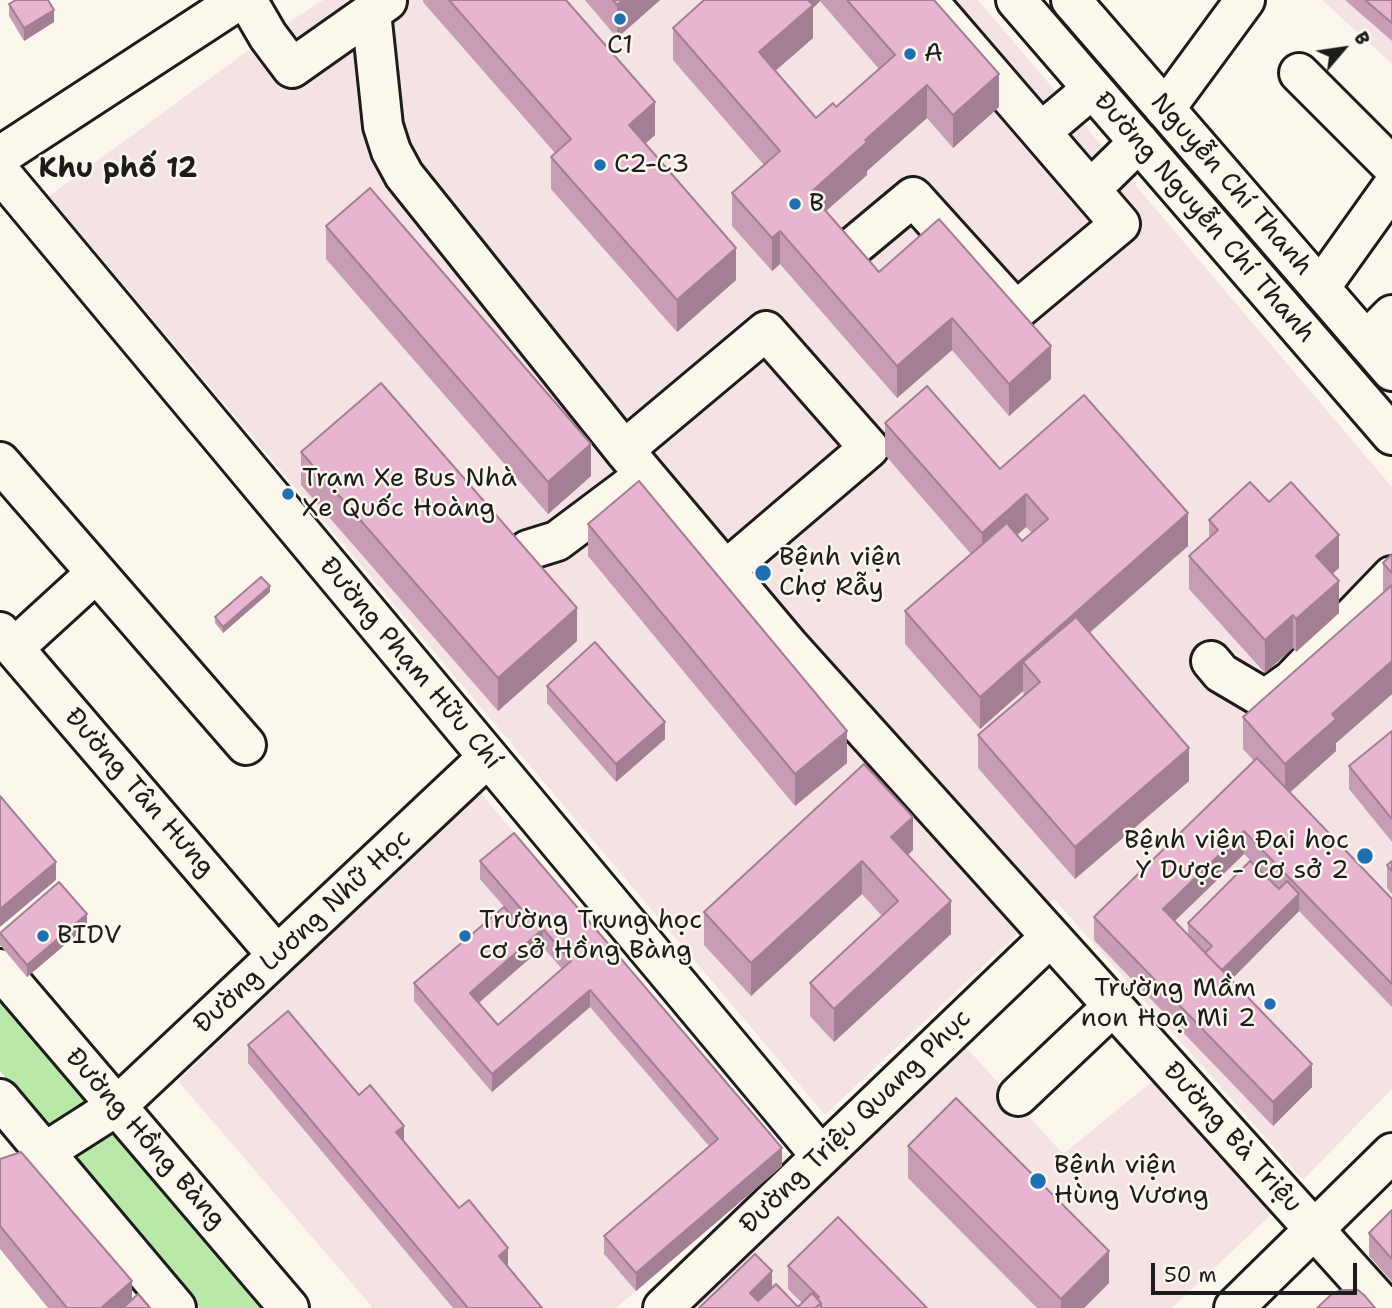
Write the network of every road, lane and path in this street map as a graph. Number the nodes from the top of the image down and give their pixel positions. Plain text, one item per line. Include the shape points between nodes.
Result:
1 (239, 0) edge
2 (247, 0) edge
3 (927, 0) edge
4 (1016, 0) edge
5 (1071, 0) edge
6 (1245, 0) edge
7 (380, 6) edge
8 (1124, 61) junction
9 (1299, 72) dead end
10 (1092, 89) junction
11 (1165, 109) junction
12 (1041, 132) junction
13 (1139, 142) junction
14 (0, 156) edge
15 (1392, 166) edge
16 (0, 172) edge
17 (1392, 187) edge
18 (1091, 189) junction
19 (853, 247) edge
20 (1320, 288) junction
21 (1379, 328) edge
22 (1392, 371) edge
23 (1384, 410) edge
24 (0, 462) edge
25 (635, 462) junction
26 (528, 550) edge
27 (726, 570) junction
28 (96, 573) junction
29 (1392, 576) edge
30 (7, 640) edge
31 (1211, 661) dead end
32 (246, 745) dead end
33 (488, 757) junction
34 (1050, 937) junction
35 (277, 955) junction
36 (0, 969) edge
37 (1113, 1006) junction
38 (1018, 1096) dead end
39 (0, 1099) edge
40 (117, 1106) junction
41 (1392, 1153) edge
42 (821, 1156) junction
43 (29, 1157) junction
44 (1314, 1230) junction
45 (176, 1308) edge
46 (289, 1308) edge
47 (663, 1308) edge
48 (1234, 1308) edge
49 (1385, 1308) edge

1 - 14 street
2 - 7 street via 292,68
3 - 12 street
4 - 10 street, Đường Nguyễn Chí Thanh
5 - 8 street, Nguyễn Chí Thanh
6 - 11 street
7 - 25 street, Đường Bà Triệu via 383,125 404,175
8 - 10 street
8 - 11 street, Nguyễn Chí Thanh
9 - 15 street
10 - 12 street
10 - 13 street, Đường Nguyễn Chí Thanh
11 - 13 street
11 - 20 street, Nguyễn Chí Thanh
12 - 18 street
13 - 18 street
13 - 23 street, Đường Nguyễn Chí Thanh
16 - 33 street, Đường Phạm Hữu Chí
17 - 20 street
18 - 19 street via 1121,224 1016,312 913,197
20 - 21 street, Nguyễn Chí Thanh
21 - 22 street, Nguyễn Chí Thanh
24 - 28 street
25 - 26 street via 557,541
25 - 27 street, Đường Bà Triệu
25 - 27 street via 765,331 869,448
27 - 34 street, Đường Bà Triệu
28 - 30 street
28 - 32 street
29 - 31 street via 1292,680 1265,699 1221,673
30 - 35 street, Đường Tân Hưng
33 - 35 street, Đường Lương Nhữ Học
33 - 42 street, Đường Phạm Hữu Chí
34 - 37 street, Đường Bà Triệu
34 - 42 street, Đường Triệu Quang Phục
35 - 40 street, Đường Lương Nhữ Học
36 - 40 street, Đường Hồng Bàng
37 - 38 street
37 - 44 street, Đường Bà Triệu
39 - 43 street
40 - 43 street, Đường Lương Nhữ Học
40 - 46 street, Đường Hồng Bàng
41 - 44 street
42 - 47 street, Đường Triệu Quang Phục
43 - 45 street
44 - 48 street
44 - 49 street, Đường Bà Triệu

